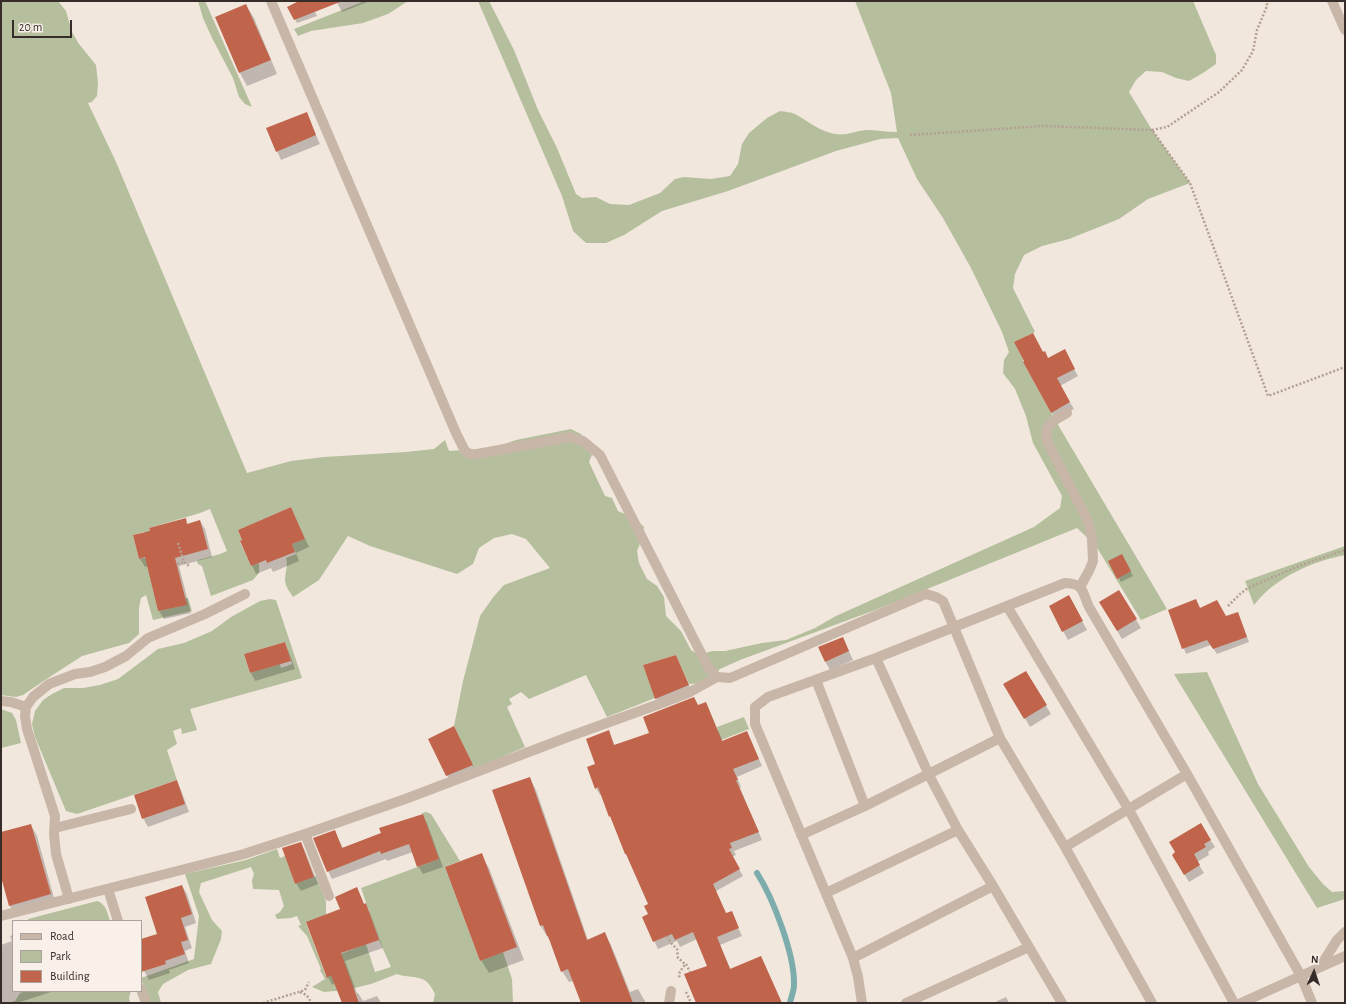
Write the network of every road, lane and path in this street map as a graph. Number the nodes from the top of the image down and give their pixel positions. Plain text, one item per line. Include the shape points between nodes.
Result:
1 (271, 1) edge
2 (1267, 1) edge
3 (1332, 1) edge
4 (1345, 30) edge
5 (1152, 130) junction
6 (910, 135) dead end
7 (1345, 367) edge
8 (1067, 413) dead end
9 (178, 543) dead end
10 (1345, 550) edge
11 (184, 562) junction
12 (176, 564) dead end
13 (190, 566) dead end
14 (1080, 587) junction
15 (245, 594) dead end
16 (1007, 606) junction
17 (1228, 606) dead end
18 (954, 628) junction
19 (876, 658) junction
20 (717, 678) junction
21 (816, 680) junction
22 (1, 701) edge
23 (26, 707) junction
24 (1000, 738) junction
25 (1187, 774) junction
26 (929, 775) junction
27 (865, 806) junction
28 (131, 810) dead end
29 (1128, 810) junction
30 (55, 828) junction
31 (958, 830) junction
32 (305, 834) junction
33 (802, 835) junction
34 (1065, 847) junction
35 (993, 886) junction
36 (108, 889) junction
37 (826, 894) junction
38 (328, 896) dead end
39 (69, 899) junction
40 (1, 916) edge
41 (118, 920) edge
42 (1345, 932) edge
43 (667, 936) dead end
44 (1029, 947) junction
45 (1345, 956) edge
46 (853, 958) junction
47 (685, 964) junction
48 (1320, 967) junction
49 (690, 972) dead end
50 (1301, 976) junction
51 (309, 982) dead end
52 (682, 982) dead end
53 (685, 989) dead end
54 (671, 990) dead end
55 (142, 992) edge
56 (299, 992) junction
57 (146, 1003) edge
58 (263, 1003) edge
59 (311, 1003) edge
60 (670, 1003) edge
61 (691, 1003) edge
62 (862, 1003) edge
63 (906, 1003) edge
64 (1062, 1003) edge
65 (1152, 1003) edge
66 (1234, 1003) edge
67 (1241, 1003) edge
68 (1312, 1003) edge

1 - 20 street via 465,451 472,455 570,437 583,441 600,455 708,667
2 - 5 path via 1253,51 1242,70 1220,92 1167,127
3 - 4 street
5 - 6 path via 1043,126
5 - 7 path via 1190,183 1268,396
8 - 14 street via 1050,423 1045,435 1088,521 1092,539 1092,560
9 - 11 path
10 - 17 path via 1301,565 1248,588
11 - 12 path
11 - 13 path
14 - 16 street via 1064,584
14 - 25 street
15 - 23 street via 148,638 126,656 105,667 48,684
16 - 18 street
16 - 29 street
18 - 19 street
18 - 20 street via 943,601 926,594 730,678
18 - 24 street
19 - 21 street
19 - 26 street
20 - 32 street via 662,703
21 - 27 street
21 - 33 street via 768,697 754,707 755,724
22 - 23 street
23 - 30 street via 27,729 55,816
24 - 26 street
24 - 34 street
25 - 29 street
25 - 50 street
26 - 27 street
26 - 31 street
27 - 33 street
28 - 30 street
29 - 34 street
29 - 66 street
30 - 39 street via 56,854
31 - 35 street
31 - 37 street
32 - 36 street via 244,854
32 - 38 street
33 - 37 street
34 - 65 street
35 - 44 street
35 - 46 street
36 - 39 street
36 - 41 street
37 - 46 street
39 - 40 street
42 - 48 street
43 - 47 path via 677,949 678,958
44 - 63 street
44 - 64 street
45 - 48 street
46 - 62 street
47 - 49 path
47 - 52 path via 679,974
48 - 50 street
50 - 67 street
50 - 68 street
51 - 56 path via 306,989
53 - 61 path
54 - 60 street
55 - 57 street
56 - 58 path
56 - 59 path via 310,998

